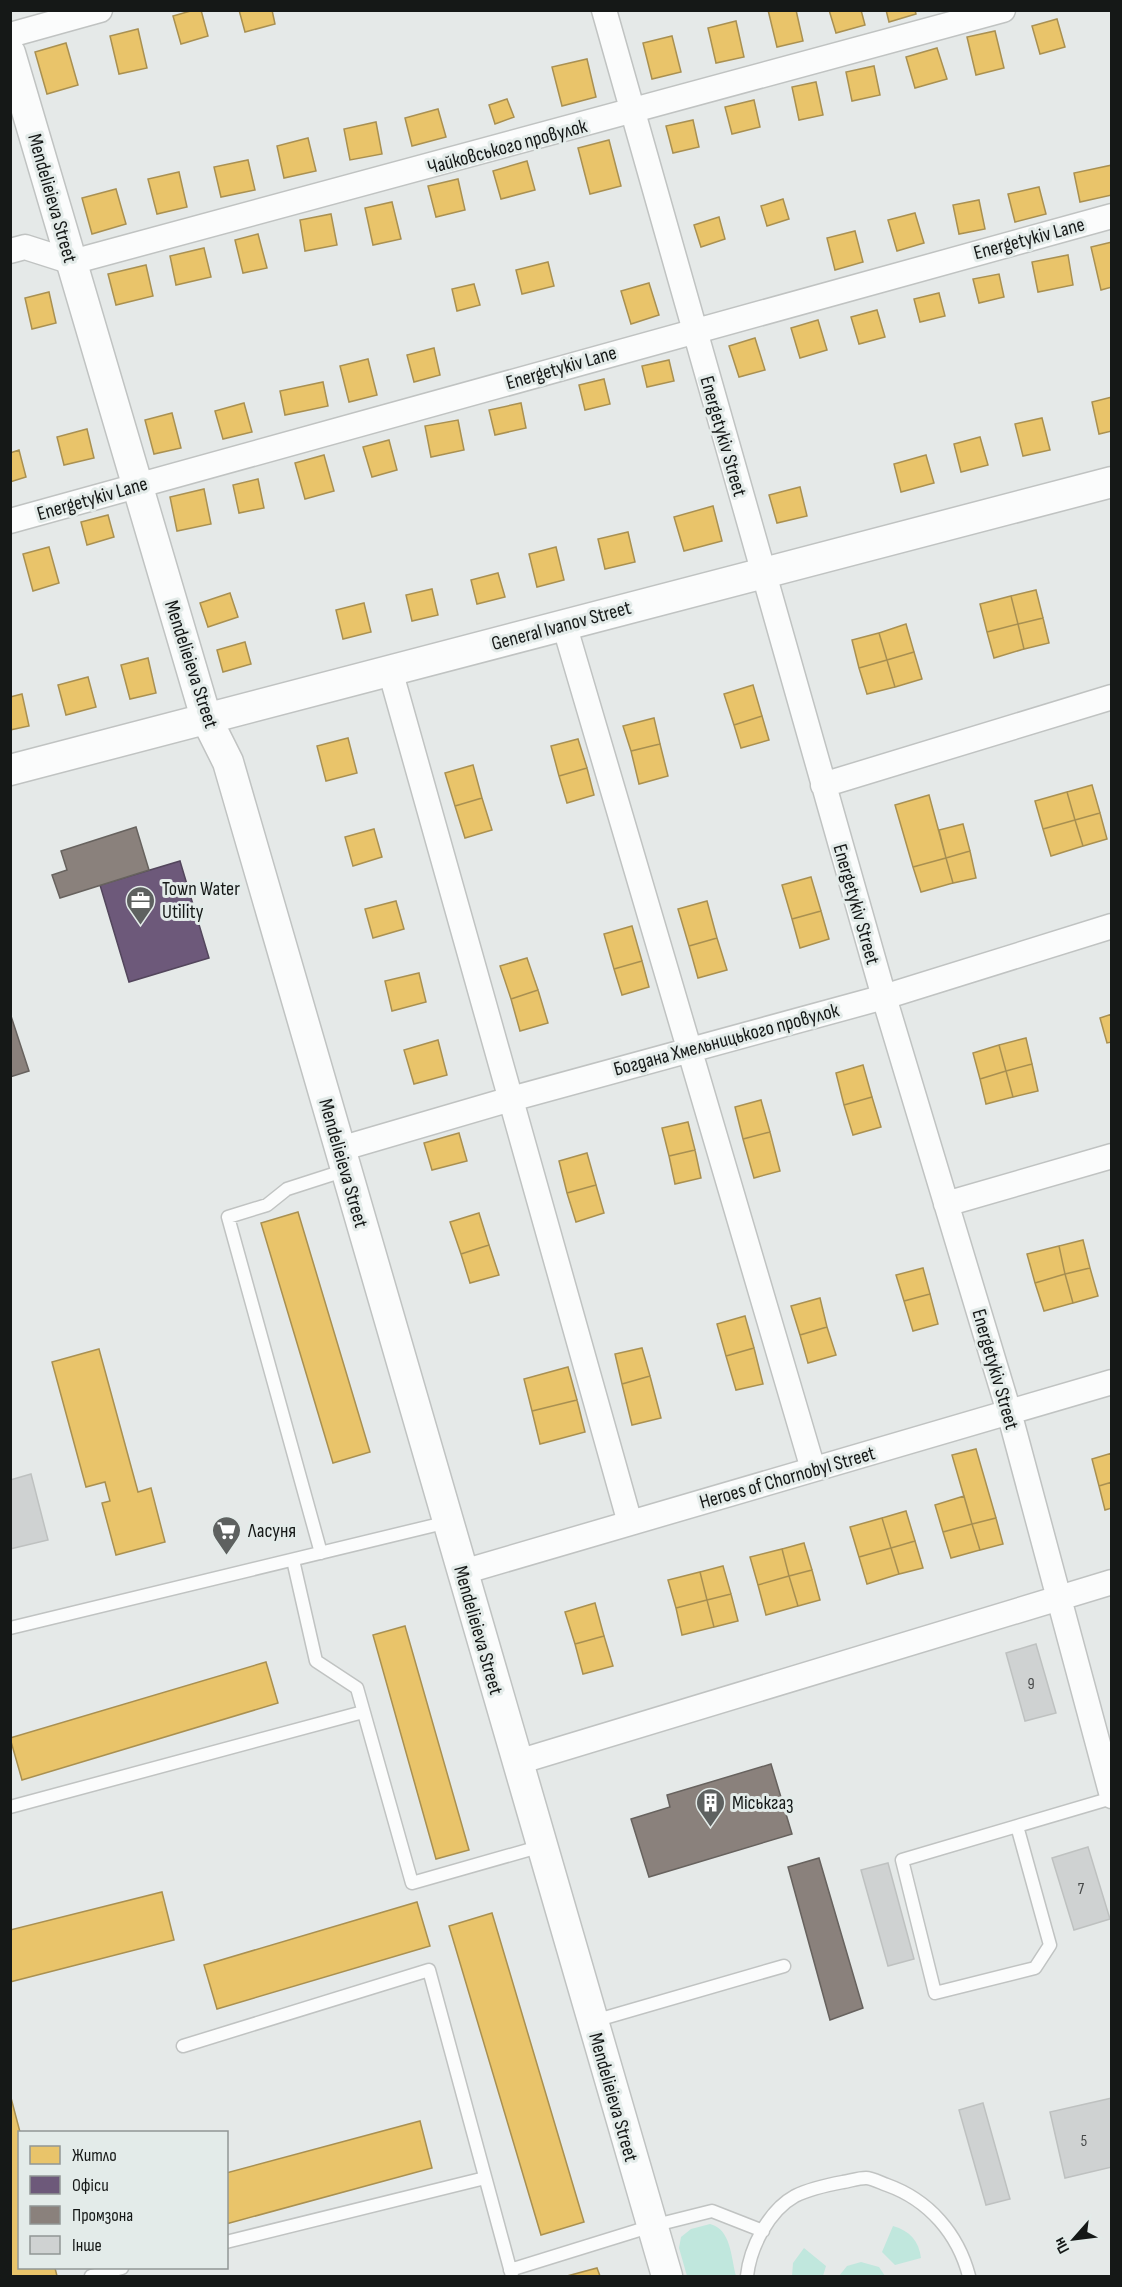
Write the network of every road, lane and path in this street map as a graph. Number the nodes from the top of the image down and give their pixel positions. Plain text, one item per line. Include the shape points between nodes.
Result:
1 (100, 10) edge
2 (604, 10) edge
3 (1004, 10) edge
4 (10, 35) edge
5 (10, 53) edge
6 (633, 113) junction
7 (1112, 216) edge
8 (10, 251) edge
9 (72, 262) junction
10 (693, 330) junction
11 (1112, 482) edge
12 (138, 484) junction
13 (10, 521) edge
14 (762, 573) junction
15 (564, 624) junction
16 (390, 670) junction
17 (1112, 697) edge
18 (206, 718) junction
19 (10, 770) edge
20 (823, 784) junction
21 (1112, 926) edge
22 (884, 997) junction
23 (688, 1049) junction
24 (511, 1099) junction
25 (1112, 1156) edge
26 (343, 1159) junction
27 (946, 1204) junction
28 (1112, 1382) edge
29 (1009, 1412) junction
30 (813, 1469) junction
31 (448, 1522) junction
32 (630, 1523) junction
33 (321, 1553) junction
34 (293, 1560) junction
35 (463, 1572) junction
36 (1112, 1582) edge
37 (1059, 1598) junction
38 (10, 1628) edge
39 (363, 1712) junction
40 (518, 1762) junction
41 (1112, 1797) edge
42 (10, 1807) edge
43 (1017, 1826) junction
44 (542, 1846) junction
45 (784, 1966) dead end
46 (593, 2022) junction
47 (183, 2046) dead end
48 (485, 2178) junction
49 (652, 2226) junction
50 (763, 2231) junction
51 (228, 2242) edge
52 (119, 2269) edge
53 (511, 2273) edge
54 (91, 2277) edge
55 (667, 2277) edge
56 (747, 2277) edge
57 (969, 2277) edge

1 - 4 street
2 - 6 street, Energetykiv Street
3 - 6 street, Чайковського провулок
5 - 9 street, Mendelieieva Street
6 - 9 street, Чайковського провулок
6 - 10 street, Energetykiv Street
7 - 10 street, Energetykiv Lane
8 - 9 street via 25,247
9 - 12 street, Mendelieieva Street
10 - 12 street, Energetykiv Lane
10 - 14 street, Energetykiv Street
11 - 14 street, General Ivanov Street
12 - 13 street, Energetykiv Lane
12 - 18 street, Mendelieieva Street
14 - 15 street, General Ivanov Street
14 - 20 street, Energetykiv Street
15 - 16 street, General Ivanov Street
15 - 23 street
16 - 18 street, General Ivanov Street
16 - 24 street
17 - 20 street
18 - 19 street, General Ivanov Street
18 - 26 street, Mendelieieva Street via 228,762
20 - 22 street, Energetykiv Street
21 - 22 street, Богдана Хмельницького провулок
22 - 23 street, Богдана Хмельницького провулок
22 - 27 street, Energetykiv Street
23 - 24 street, Богдана Хмельницького провулок
23 - 30 street
24 - 26 street, Богдана Хмельницького провулок
24 - 32 street
25 - 27 street
26 - 31 street, Mendelieieva Street
26 - 33 lane via 267,1204 228,1217
27 - 29 street, Energetykiv Street
28 - 29 street, Heroes of Chornobyl Street
29 - 30 street, Heroes of Chornobyl Street
29 - 37 street, Energetykiv Street
30 - 32 street, Heroes of Chornobyl Street
31 - 33 lane
31 - 35 street, Mendelieieva Street
32 - 35 street, Heroes of Chornobyl Street
33 - 34 lane
34 - 38 lane
34 - 39 lane via 316,1661 357,1688
35 - 40 street, Mendelieieva Street
36 - 37 street
37 - 40 street
37 - 41 street, Energetykiv Street
39 - 42 lane
39 - 44 lane via 412,1883
40 - 44 street, Mendelieieva Street
41 - 43 lane
43 - 43 lane via 902,1860 935,1993 1035,1968 1050,1945
44 - 46 street, Mendelieieva Street
45 - 46 lane
46 - 49 street, Mendelieieva Street
47 - 48 lane via 429,1970
48 - 51 lane
48 - 53 lane
49 - 50 lane via 712,2211
49 - 53 lane
49 - 55 street, Mendelieieva Street
50 - 56 lane via 748,2259
50 - 57 lane via 793,2197 826,2185 866,2178 906,2192 940,2219 963,2252
52 - 54 lane

